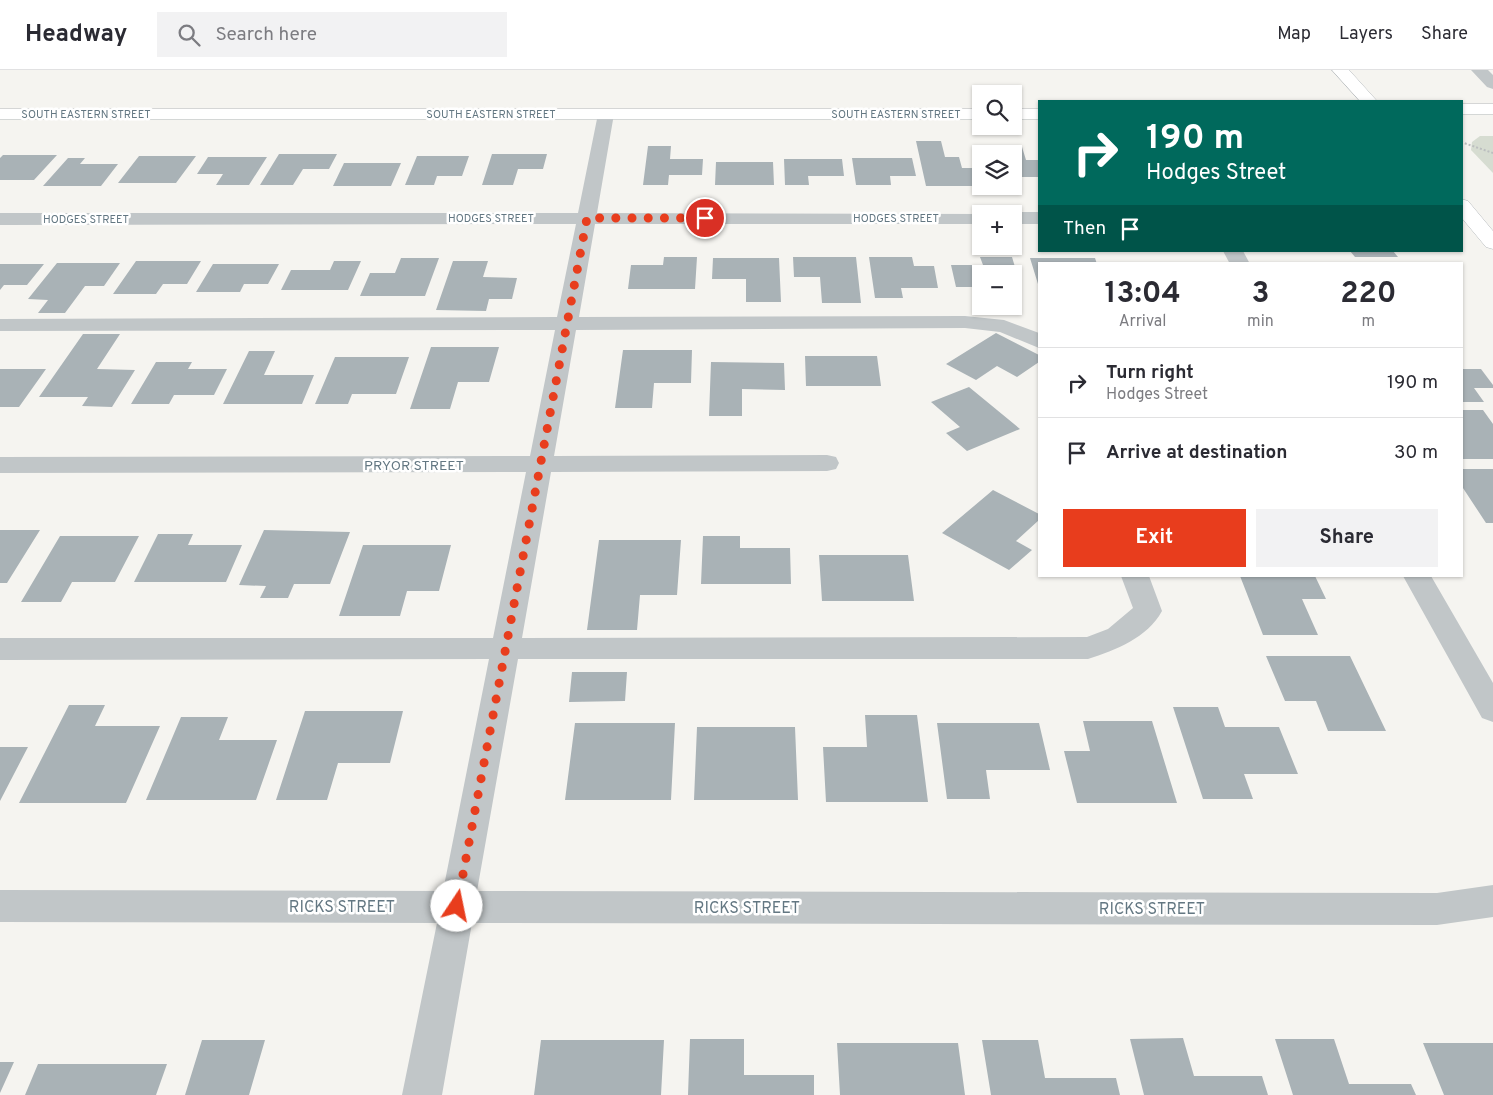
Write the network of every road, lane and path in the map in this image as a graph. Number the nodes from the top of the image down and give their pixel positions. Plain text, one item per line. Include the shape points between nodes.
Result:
1 (1340, 70) edge
2 (1479, 70) edge
3 (1493, 84) edge
4 (1368, 100) edge
5 (1463, 109) edge
6 (1493, 109) edge
7 (0, 114) edge
8 (606, 114) junction
9 (972, 114) edge
10 (1022, 114) edge
11 (1038, 114) edge
12 (1463, 143) edge
13 (1493, 153) edge
14 (1463, 207) edge
15 (587, 218) junction
16 (972, 218) edge
17 (1022, 218) edge
18 (1038, 218) edge
19 (0, 219) edge
20 (1493, 243) edge
21 (567, 324) junction
22 (0, 325) edge
23 (1038, 341) edge
24 (827, 463) dead end
25 (541, 464) junction
26 (0, 465) edge
27 (1135, 577) edge
28 (1418, 577) edge
29 (0, 649) edge
30 (506, 649) junction
31 (1493, 710) edge
32 (1493, 901) edge
33 (0, 906) edge
34 (457, 906) junction
35 (422, 1095) edge

1 - 4 main road
2 - 3 street
5 - 6 main road
7 - 8 main road, SOUTH EASTERN STREET
8 - 9 main road, SOUTH EASTERN STREET
8 - 15 street
10 - 11 main road
12 - 13 path
14 - 20 main road
15 - 16 street, HODGES STREET
15 - 19 street, HODGES STREET
15 - 21 street
17 - 18 street
21 - 22 street
21 - 23 street via 965,322 1004,326
21 - 25 street
24 - 25 street, PRYOR STREET
25 - 26 street, PRYOR STREET
25 - 30 street
27 - 30 street via 1148,611 1118,637 1088,648
28 - 31 street
29 - 30 street
30 - 34 street
32 - 34 street, RICKS STREET via 1438,909
33 - 34 street, RICKS STREET
34 - 35 street

